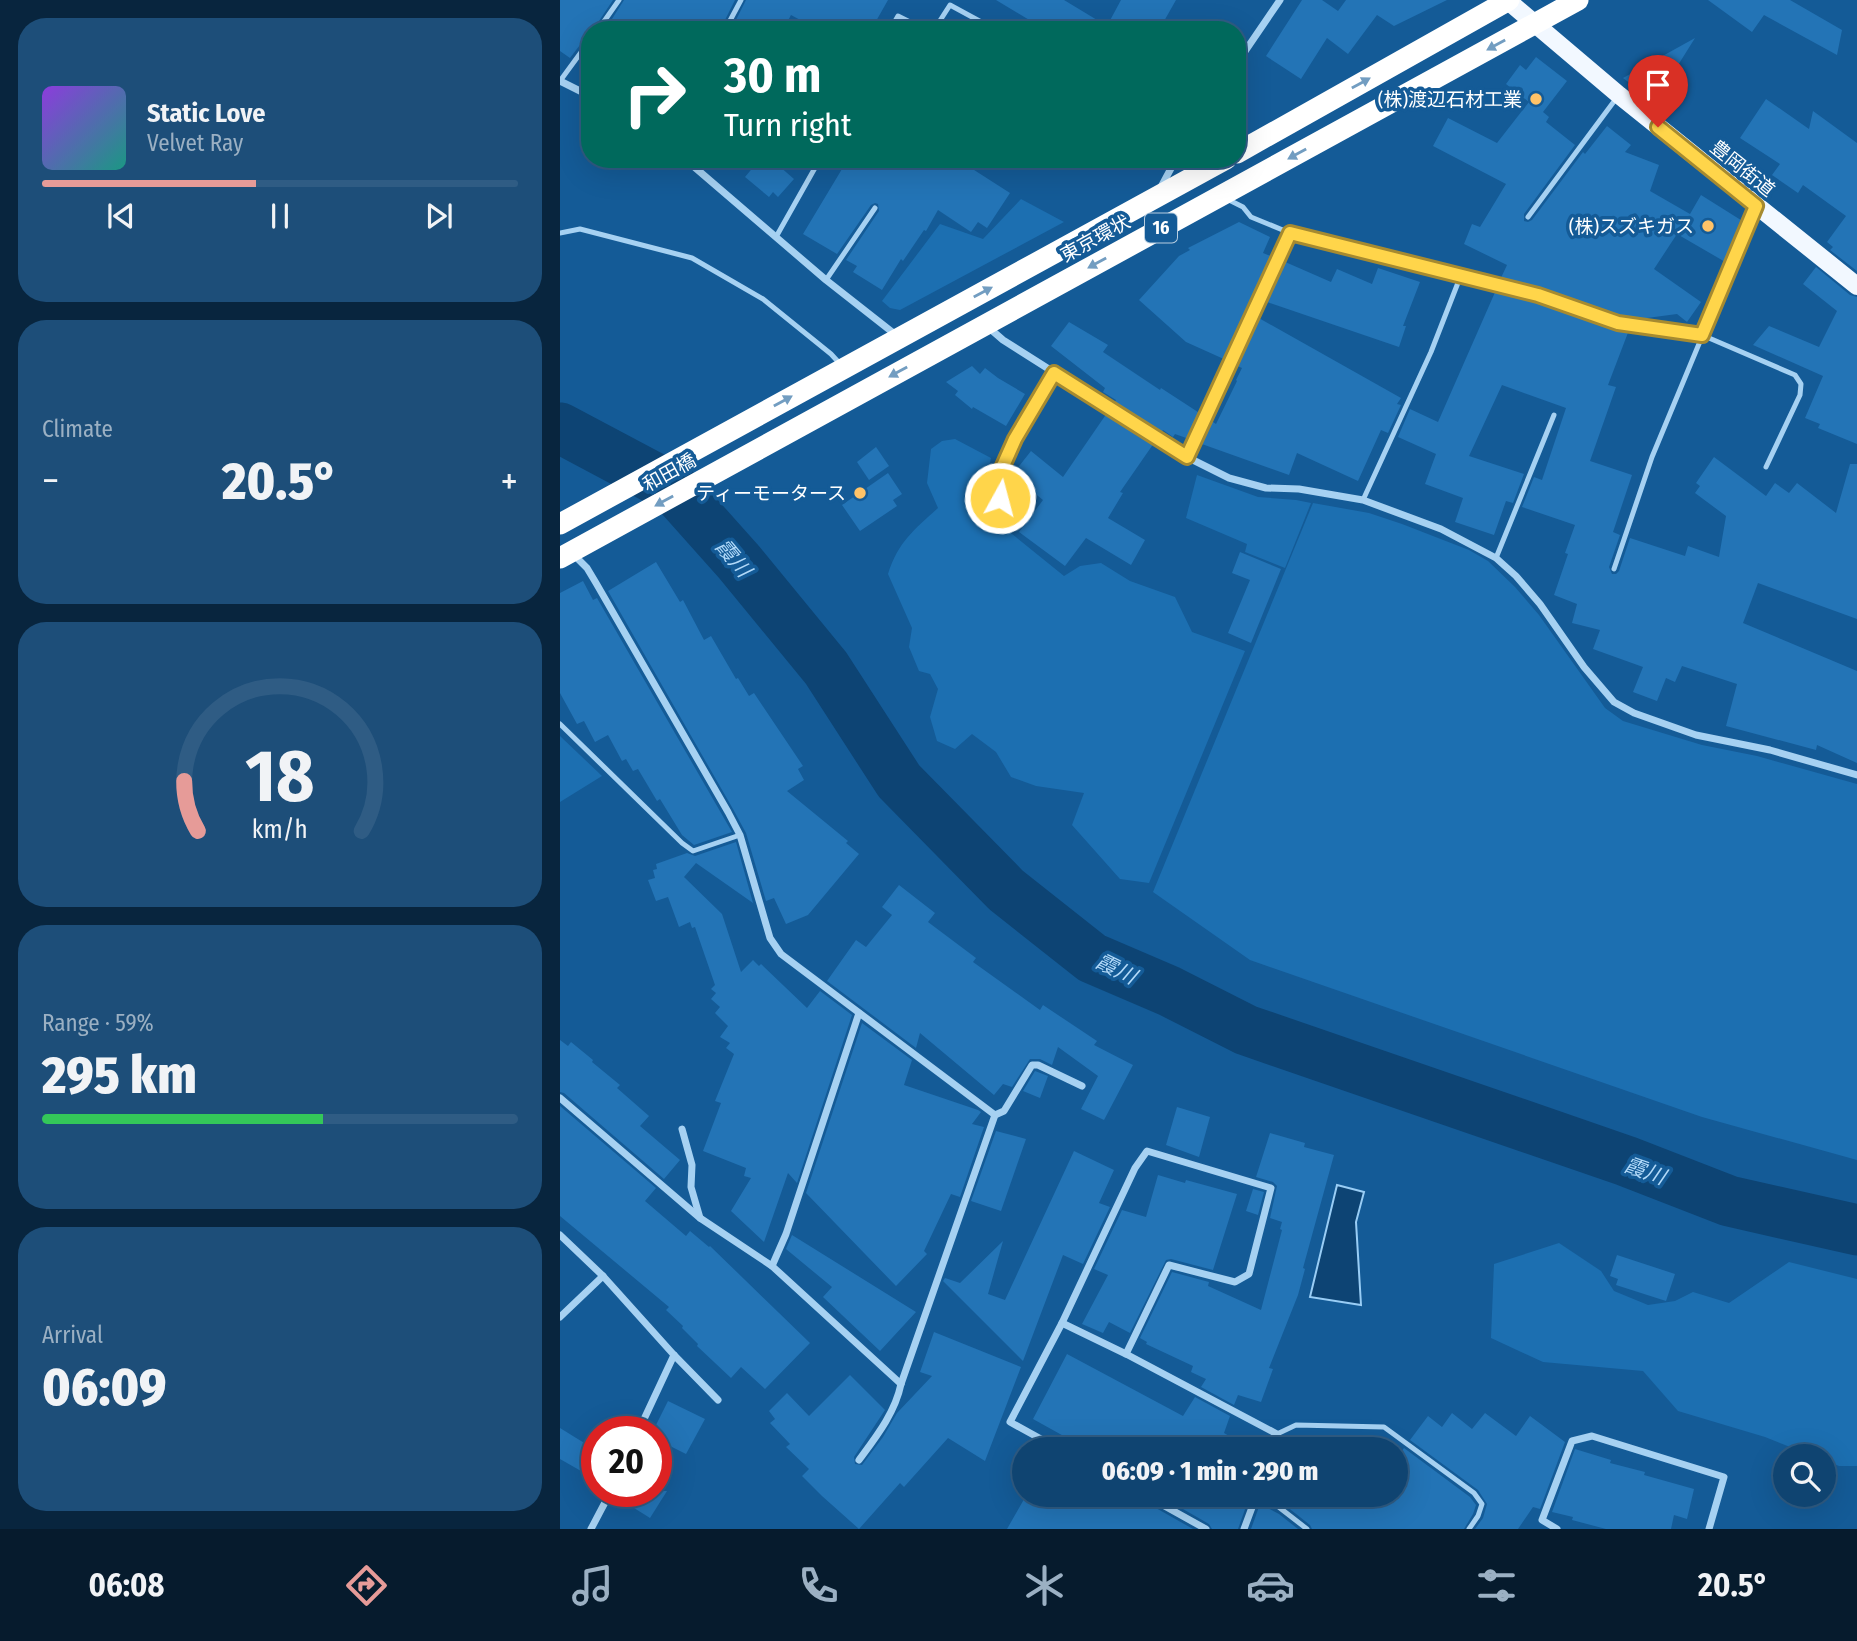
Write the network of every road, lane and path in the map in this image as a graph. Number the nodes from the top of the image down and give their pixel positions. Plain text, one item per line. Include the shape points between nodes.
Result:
1 (619, 0) edge
2 (741, 0) edge
3 (1280, 0) edge
4 (1508, 0) edge
5 (1578, 0) edge
6 (604, 21) edge
7 (730, 21) edge
8 (940, 21) edge
9 (979, 21) edge
10 (1535, 24) junction
11 (1246, 49) edge
12 (581, 52) edge
13 (560, 81) edge
14 (581, 92) edge
15 (1619, 95) junction
16 (1246, 148) edge
17 (696, 168) edge
18 (815, 168) edge
19 (1171, 168) edge
20 (1210, 168) edge
21 (1221, 196) junction
22 (1154, 200) junction
23 (1756, 206) junction
24 (875, 208) dead end
25 (1528, 217) dead end
26 (560, 233) edge
27 (1290, 233) junction
28 (776, 237) junction
29 (1461, 275) junction
30 (826, 280) junction
31 (1857, 286) edge
32 (985, 325) junction
33 (1702, 335) junction
34 (900, 338) junction
35 (844, 368) junction
36 (1054, 373) junction
37 (1554, 415) dead end
38 (724, 434) joint
39 (745, 456) joint
40 (1187, 457) junction
41 (1766, 467) dead end
42 (1000, 498) dead end
43 (1363, 500) junction
44 (560, 524) edge
45 (566, 555) edge
46 (1496, 558) junction
47 (1614, 569) dead end
48 (560, 724) edge
49 (1857, 775) edge
50 (740, 835) junction
51 (859, 1013) junction
52 (1082, 1086) dead end
53 (560, 1098) edge
54 (995, 1115) junction
55 (682, 1129) dead end
56 (700, 1218) junction
57 (560, 1235) edge
58 (772, 1266) junction
59 (603, 1276) junction
60 (560, 1317) edge
61 (1062, 1323) junction
62 (1125, 1354) junction
63 (674, 1355) junction
64 (901, 1384) junction
65 (718, 1400) dead end
66 (645, 1416) edge
67 (1277, 1434) junction
68 (1037, 1437) edge
69 (1276, 1437) edge
70 (859, 1460) dead end
71 (603, 1507) edge
72 (1166, 1507) edge
73 (1254, 1507) edge
74 (1277, 1507) edge
75 (591, 1529) edge
76 (1206, 1529) edge
77 (1244, 1529) edge
78 (1307, 1529) edge
79 (1469, 1529) edge
80 (1557, 1529) edge
81 (1709, 1529) edge

1 - 6 lane
2 - 7 lane
3 - 11 street
4 - 10 main road, 豊岡街道
16 -> 4 highway
5 - 10 highway, 東京環状 / 16
8 - 9 lane via 950,5
10 - 15 main road, 豊岡街道
10 -> 21 highway, 東京環状 / 16
12 - 13 lane
13 - 14 street
15 - 23 main road, 豊岡街道
15 - 25 lane
17 - 28 street
18 - 28 lane
19 - 22 street
20 - 22 highway, 東京環状 / 16
21 - 27 lane
21 -> 32 highway, 東京環状 / 16
34 -> 22 highway, 東京環状 / 16
23 - 31 main road, 豊岡街道
23 - 33 lane
24 - 30 lane
26 - 35 lane via 580,229 692,258 764,299
27 - 29 lane
27 - 40 lane
28 - 30 street
29 - 33 lane via 1618,323
29 - 43 lane
30 - 34 street
32 - 36 street
32 -> 39 highway, 東京環状 / 16
33 - 41 lane via 1795,375 1801,384
33 - 47 lane via 1652,457
34 - 35 highway, 東京環状 / 16
38 -> 35 highway, 東京環状 / 16
36 - 40 street
36 - 42 lane via 999,475
37 - 46 lane
38 - 44 highway, 和田橋 / 16
39 -> 45 highway, 和田橋 / 16
40 - 43 street via 1229,478 1266,488
43 - 46 street via 1441,528
45 - 50 street via 587,568
46 - 49 street via 1540,604 1614,702 1696,735
48 - 50 lane via 692,851
50 - 51 street via 770,938 781,954
51 - 54 street
51 - 58 street
52 - 54 street via 1032,1065 1004,1111
53 - 56 street
54 - 64 street
55 - 56 street
56 - 58 street
57 - 59 street
58 - 64 street
59 - 60 street
59 - 63 street
61 - 62 street
61 - 62 street via 1147,1151 1271,1188 1248,1275 1235,1282 1169,1265
61 - 68 street via 1010,1422
62 - 67 street
63 - 65 street
63 - 66 street
64 - 70 street via 881,1430
67 - 69 street
67 - 79 lane via 1296,1425 1384,1427 1474,1493 1482,1504
71 - 75 street
72 - 76 street
73 - 77 street
74 - 78 lane
80 - 81 street via 1542,1520 1546,1509 1572,1441 1592,1436 1724,1477

